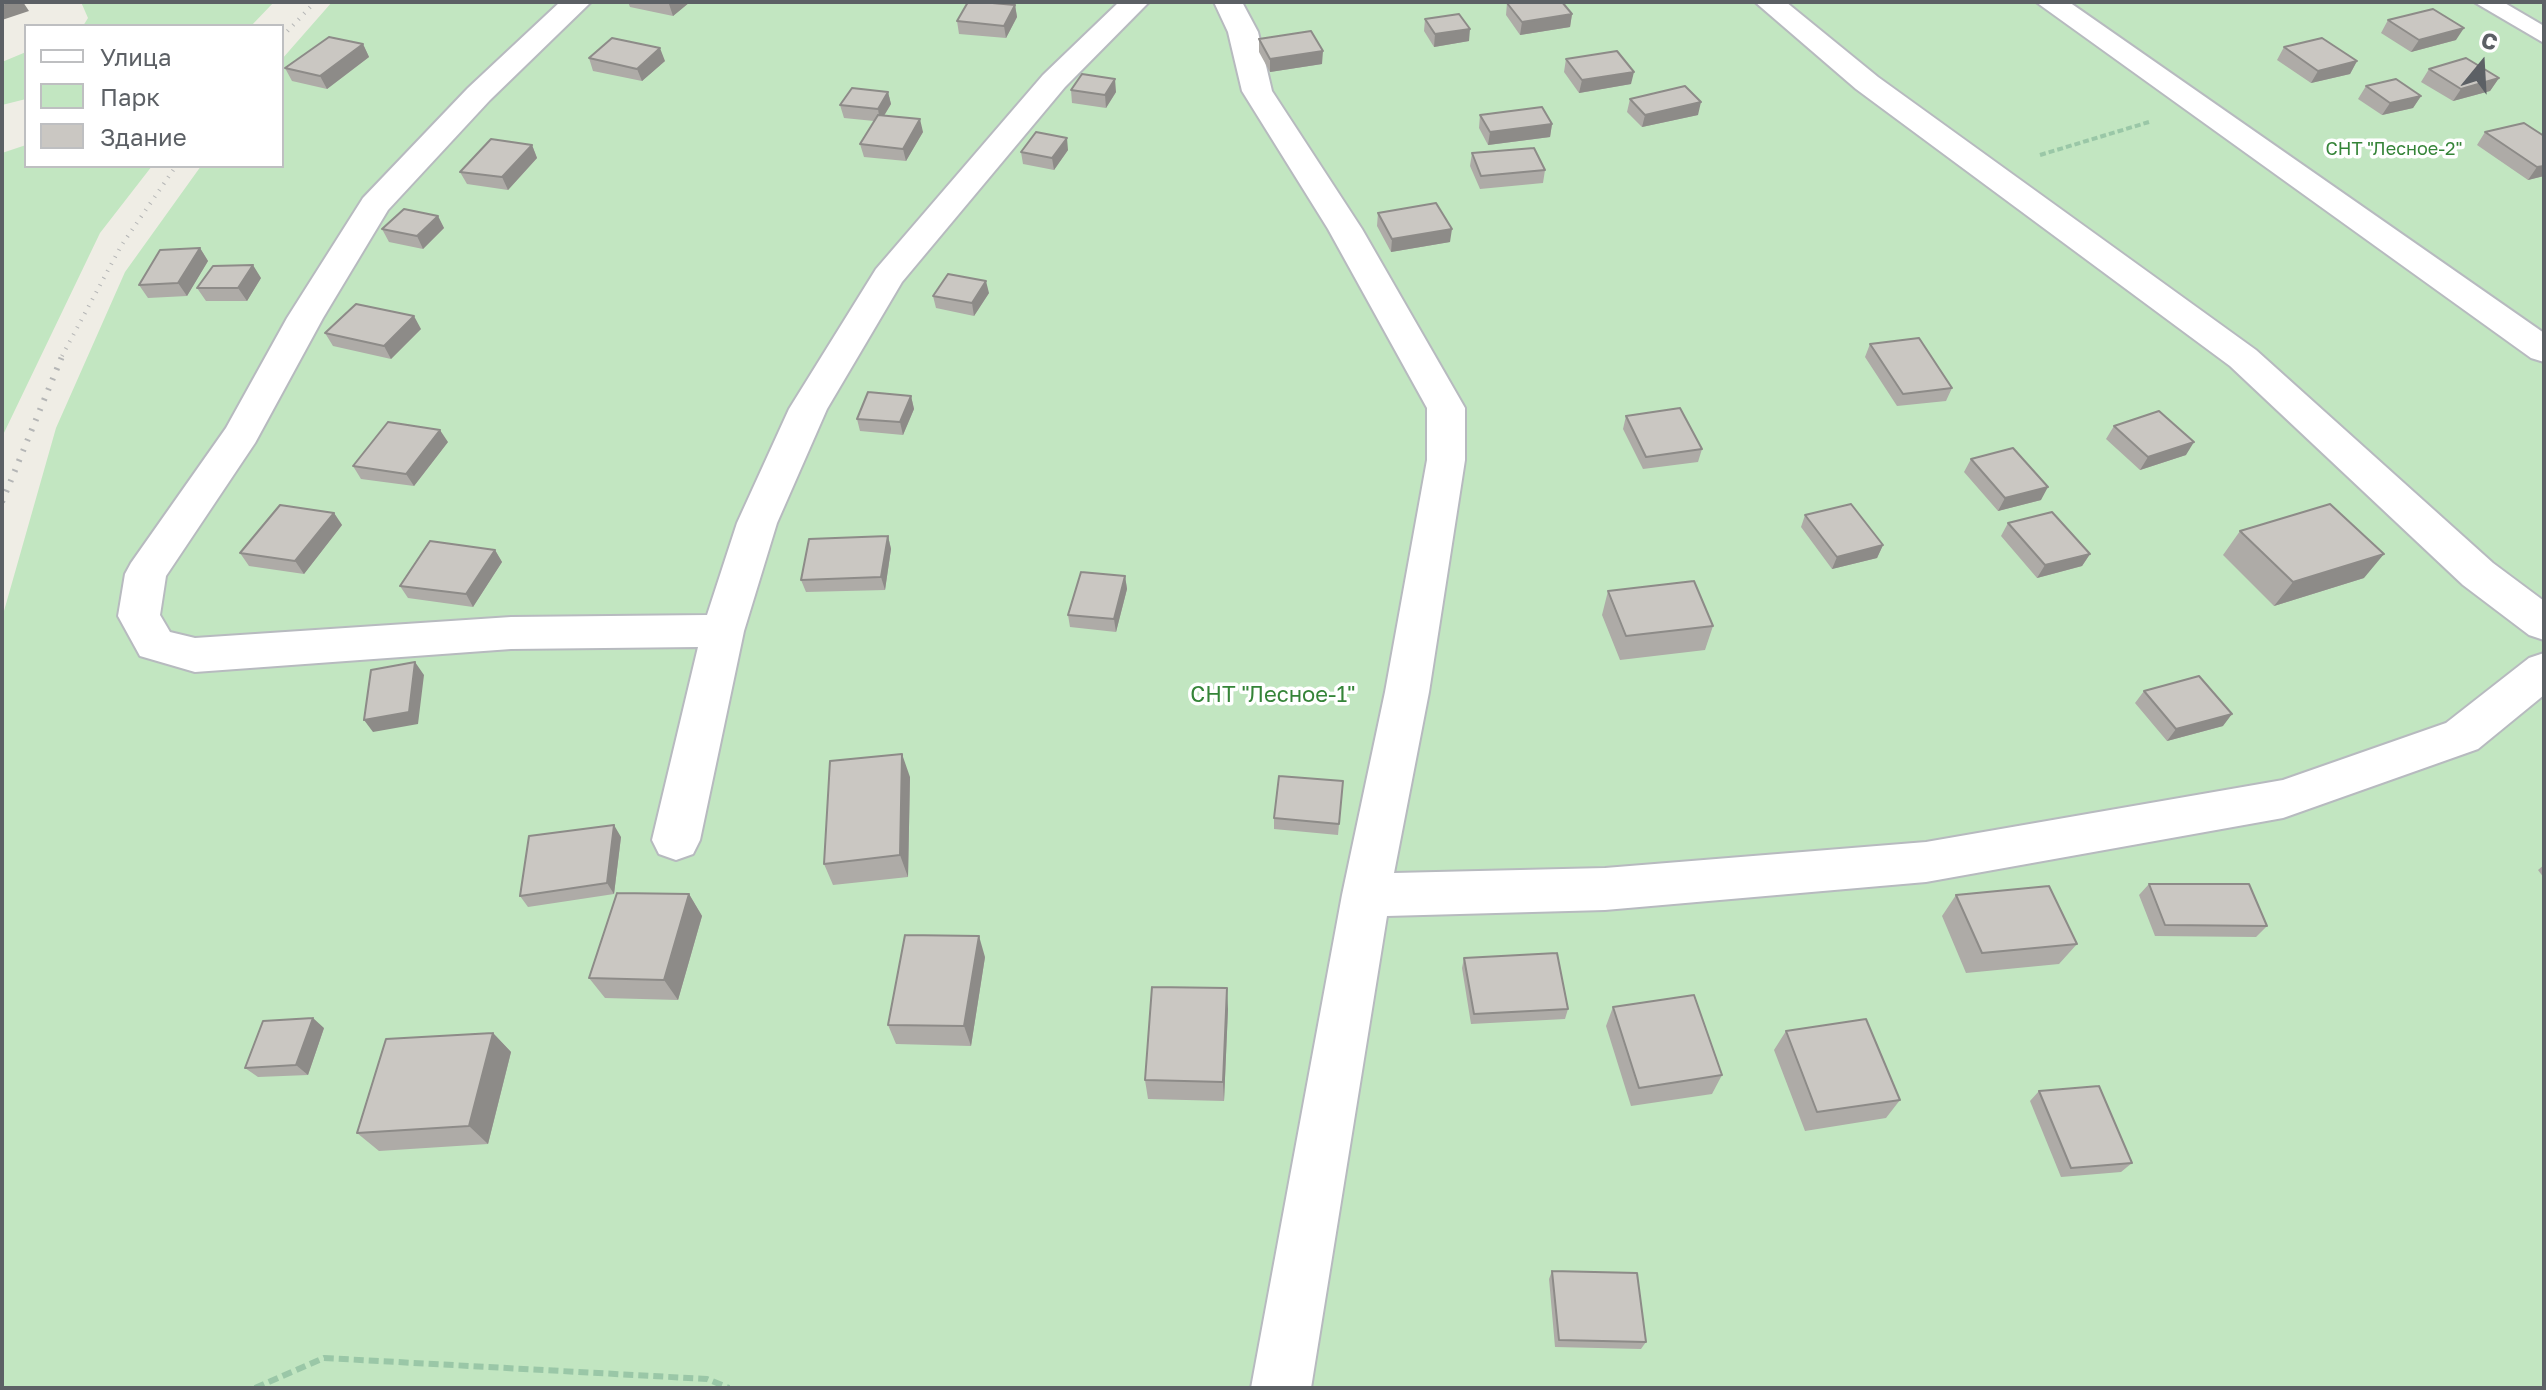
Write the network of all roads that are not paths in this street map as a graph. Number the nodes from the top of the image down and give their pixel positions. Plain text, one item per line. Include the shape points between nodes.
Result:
1 (577, 2) edge
2 (1135, 2) edge
3 (1228, 2) edge
4 (1769, 2) edge
5 (2050, 2) edge
6 (2486, 2) edge
7 (2544, 36) edge
8 (2544, 350) edge
9 (2544, 624) edge
10 (723, 631) junction
11 (2544, 670) edge
12 (676, 840) dead end
13 (1366, 895) junction
14 (1281, 1388) edge

1 - 10 street via 479,94 375,205 242,434 146,574 139,616 155,644 195,655 511,633
2 - 10 street via 1054,81 888,277 808,409 757,523
3 - 13 street via 1243,32 1257,91 1345,229 1446,408 1446,460
4 - 9 street via 1867,83 2243,358 2478,574
5 - 8 street
6 - 7 lane
10 - 12 street
11 - 13 street via 2462,736 2283,799 1926,862 1605,889
13 - 14 street

